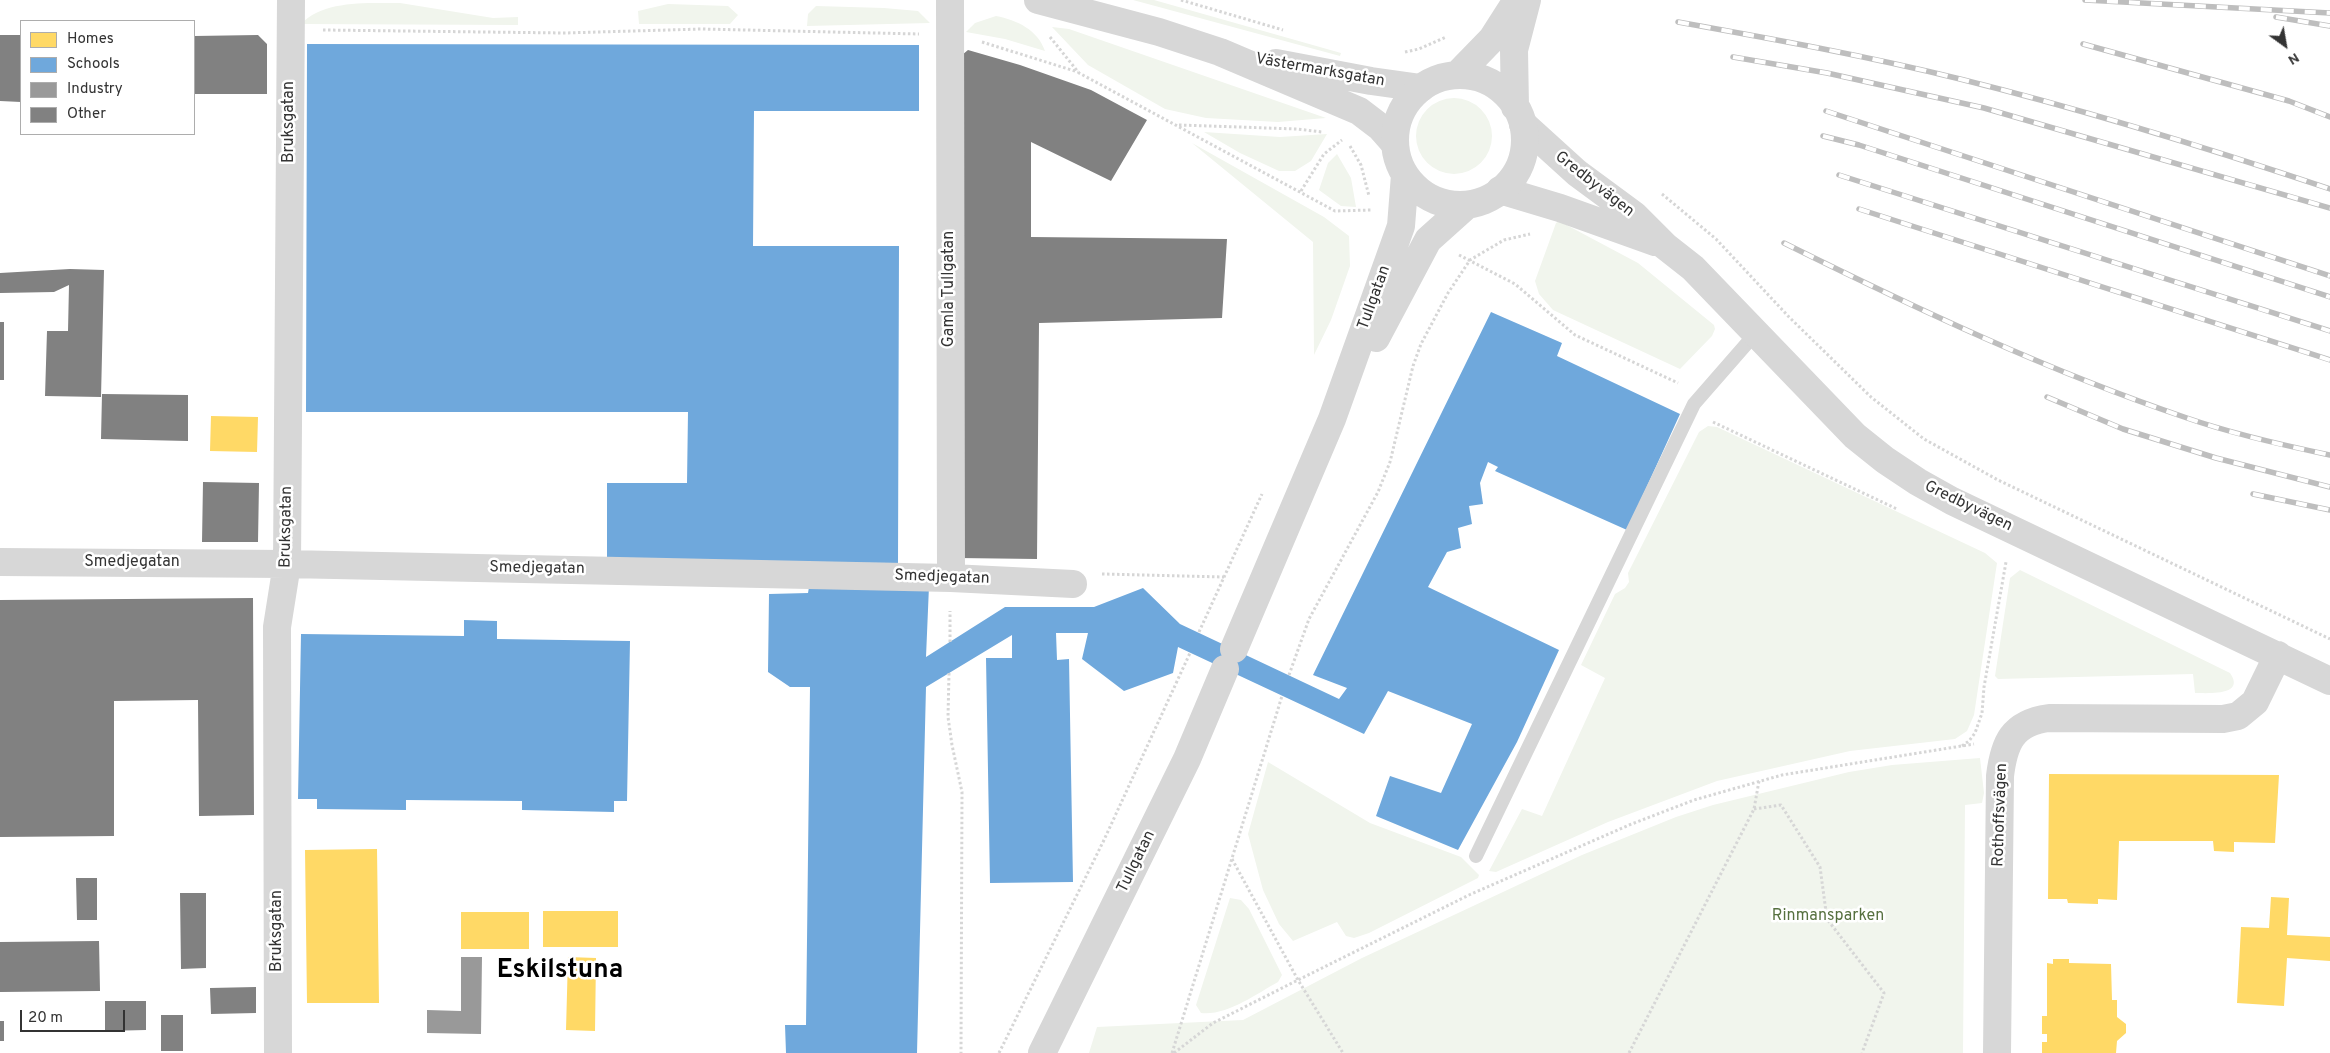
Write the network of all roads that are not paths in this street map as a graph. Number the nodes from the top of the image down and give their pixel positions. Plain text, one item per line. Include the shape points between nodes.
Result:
1 (290, 0) edge
2 (950, 0) edge
3 (1038, 0) edge
4 (1517, 0) edge
5 (1527, 0) edge
6 (1220, 52) junction
7 (1457, 75) junction
8 (1421, 88) junction
9 (1519, 115) junction
10 (1395, 144) junction
11 (1405, 175) junction
12 (1500, 190) junction
13 (1467, 205) junction
14 (1665, 246) junction
15 (1756, 333) junction
16 (1332, 418) junction
17 (0, 562) edge
18 (287, 564) junction
19 (951, 578) junction
20 (1073, 584) road end
21 (2278, 655) junction
22 (2330, 681) edge
23 (1476, 856) dead end
24 (278, 1053) edge
25 (1042, 1053) edge
26 (1997, 1053) edge

1 - 18 street, Bruksgatan
2 - 19 street, Gamla Tullgatan
3 - 6 street, Västermarksgatan
4 - 7 street via 1492,39
5 - 9 street via 1514,50
6 - 8 street, Västermarksgatan
6 - 10 street, Västermarksgatan via 1359,111
7 - 8 street via 1438,79
7 - 9 street via 1489,82 1505,93
8 - 10 street via 1400,114
9 - 12 street via 1524,146 1519,168
9 - 14 street, Gredbyvägen via 1577,173 1634,216
10 - 11 street via 1397,159
11 - 13 street via 1419,191 1435,200
11 - 16 street, Tullgatan via 1401,226
12 - 13 street
12 - 14 street, Gredbyvägen
13 - 16 street, Tullgatan via 1428,240
14 - 15 street, Gredbyvägen via 1693,268
15 - 21 street, Gredbyvägen via 1855,436 1918,482
15 - 23 lane via 1702,394 1690,413
16 - 25 street, Tullgatan via 1188,759
17 - 18 street, Smedjegatan
18 - 19 street, Smedjegatan
18 - 24 street, Bruksgatan via 277,627
19 - 20 street, Smedjegatan
21 - 22 street, Gredbyvägen
21 - 26 street, Rothoffsvägen via 2255,702 2238,716 2223,720 2049,718 2021,727 2010,739 2002,754 2000,776

